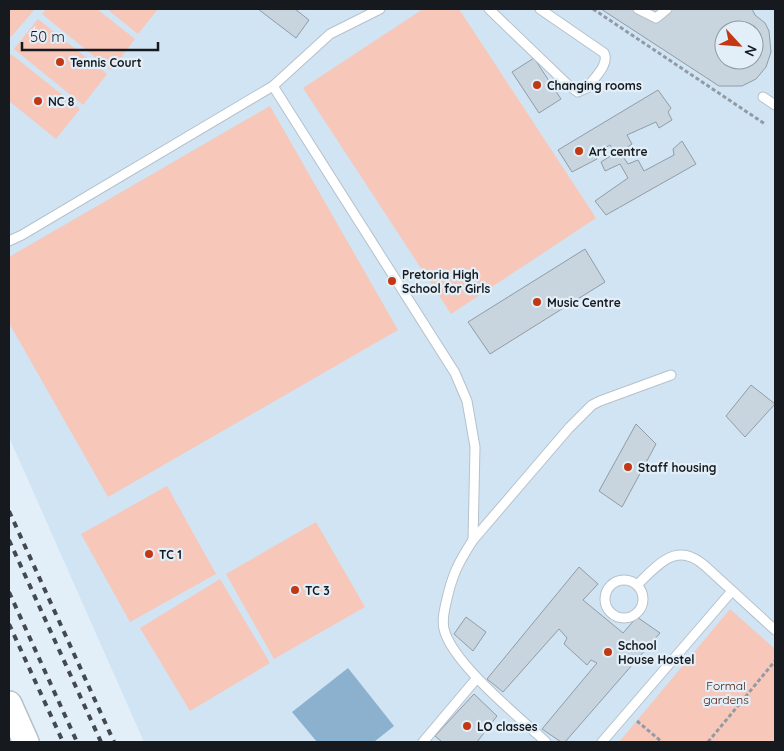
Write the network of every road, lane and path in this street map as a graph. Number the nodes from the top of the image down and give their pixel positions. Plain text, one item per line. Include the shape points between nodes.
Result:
1 (490, 9) edge
2 (540, 9) edge
3 (593, 9) edge
4 (638, 9) edge
5 (667, 9) edge
6 (374, 10) edge
7 (274, 86) junction
8 (763, 96) dead end
9 (775, 105) edge
10 (765, 124) dead end
11 (9, 241) edge
12 (671, 375) dead end
13 (473, 540) junction
14 (637, 585) junction
15 (732, 590) junction
16 (775, 630) edge
17 (775, 661) edge
18 (477, 678) junction
19 (637, 721) dead end
20 (423, 742) edge
21 (546, 742) edge
22 (602, 742) edge
23 (662, 742) edge
24 (708, 742) edge

1 - 2 lane via 567,84 578,92 588,88 605,63 604,52
3 - 10 path
4 - 5 lane via 656,18
6 - 7 lane via 330,34
7 - 11 lane
7 - 13 lane via 455,373 467,401 475,447
8 - 9 lane
12 - 13 lane via 592,406 569,428
13 - 18 lane via 455,569 442,619 447,640
14 - 14 lane via 642,596 640,608 625,618 613,615 604,599 609,587 626,580
14 - 15 lane via 666,559 683,555 704,565
15 - 16 lane
15 - 22 lane
17 - 24 path
18 - 20 lane
18 - 21 lane
19 - 23 path

